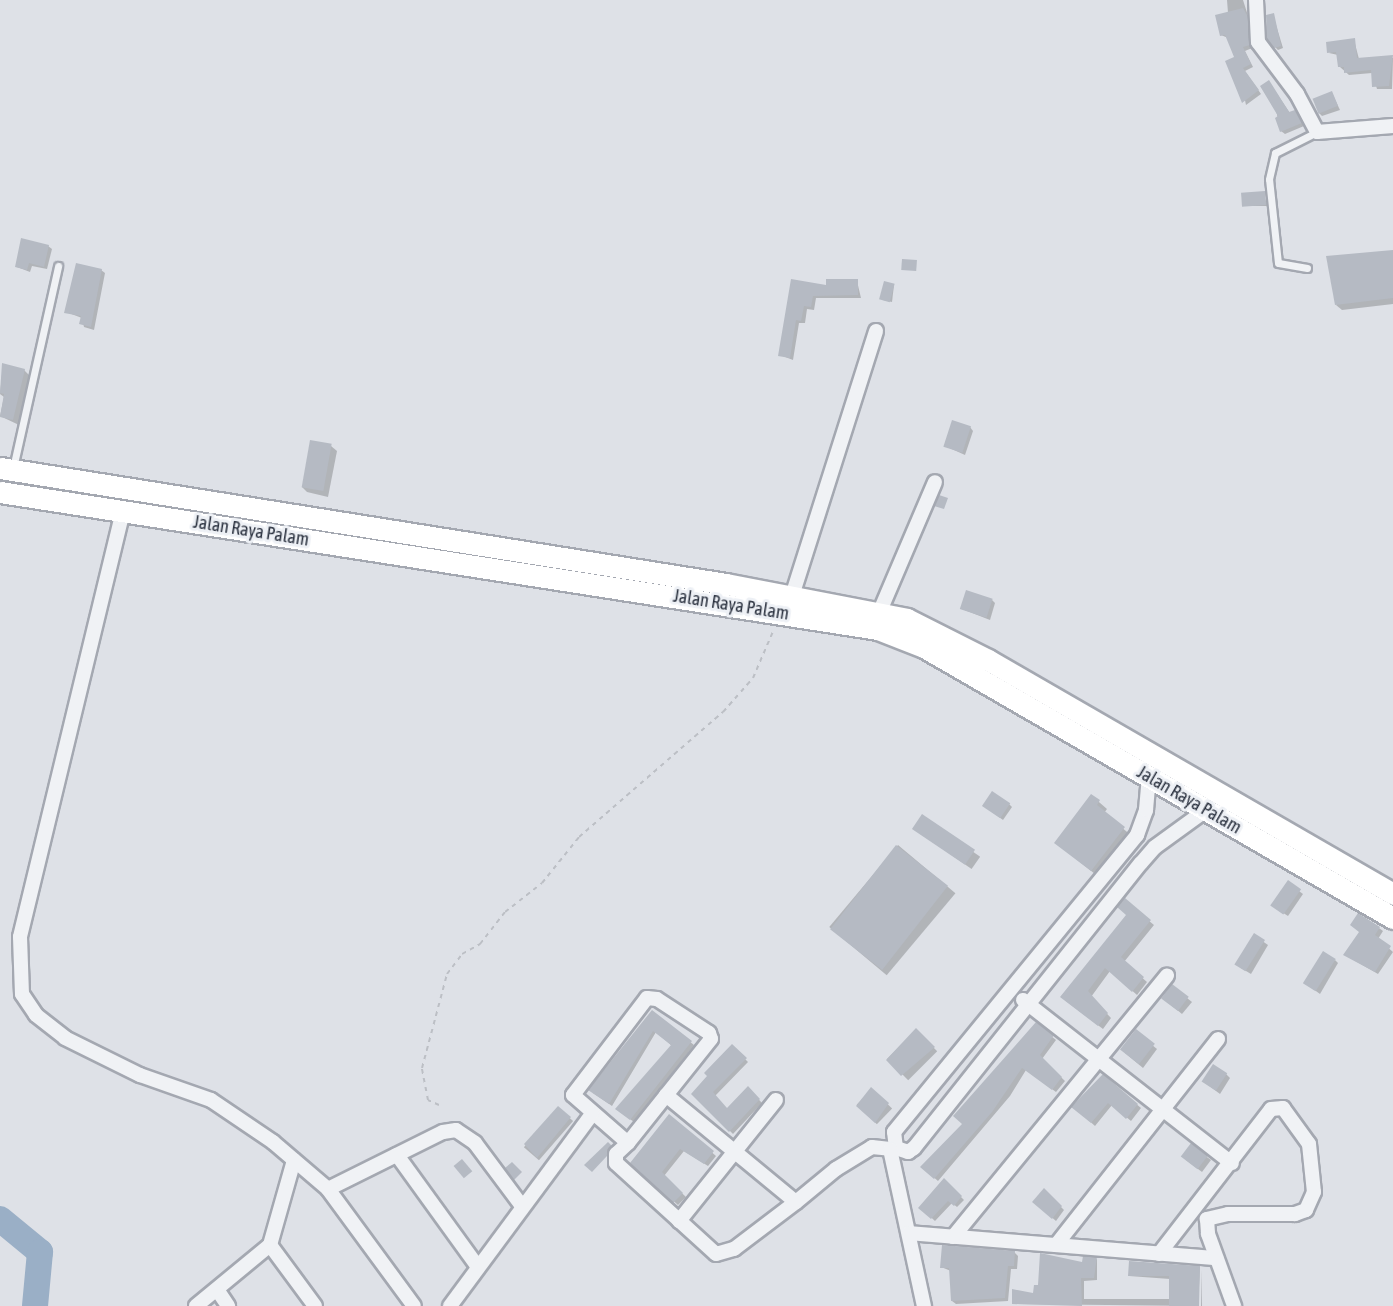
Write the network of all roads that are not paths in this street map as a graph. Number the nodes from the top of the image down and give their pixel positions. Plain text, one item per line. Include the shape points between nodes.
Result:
1 (1256, 0) edge
2 (1393, 126) edge
3 (1317, 132) junction
4 (58, 266) dead end
5 (1307, 268) dead end
6 (876, 331) dead end
7 (6, 469) edge
8 (935, 482) dead end
9 (0, 492) edge
10 (123, 511) junction
11 (785, 604) junction
12 (818, 610) junction
13 (880, 611) junction
14 (1149, 777) junction
15 (1206, 810) junction
16 (1137, 835) junction
17 (1155, 847) junction
18 (1323, 865) junction
19 (1393, 894) edge
20 (1393, 918) edge
21 (1167, 976) dead end
22 (1013, 990) junction
23 (1028, 1004) junction
24 (1218, 1039) dead end
25 (1100, 1058) junction
26 (666, 1095) junction
27 (776, 1100) dead end
28 (1164, 1107) junction
29 (592, 1114) junction
30 (628, 1143) junction
31 (893, 1149) junction
32 (734, 1151) junction
33 (397, 1155) junction
34 (294, 1160) junction
35 (1232, 1163) junction
36 (328, 1189) junction
37 (796, 1202) junction
38 (1199, 1204) junction
39 (522, 1206) junction
40 (1207, 1219) junction
41 (679, 1221) junction
42 (909, 1233) junction
43 (954, 1237) junction
44 (270, 1245) junction
45 (1056, 1245) junction
46 (1159, 1254) junction
47 (1216, 1258) junction
48 (478, 1267) junction
49 (218, 1291) junction
50 (196, 1306) edge
51 (228, 1306) edge
52 (315, 1306) edge
53 (414, 1306) edge
54 (450, 1306) edge
55 (924, 1306) edge
56 (1234, 1306) edge

1 - 3 street via 1258,42 1297,94
2 - 3 street
3 - 5 lane via 1275,153 1269,179 1278,263
4 - 7 lane
6 - 11 street
7 - 11 main road, Jalan Raya Palam
8 - 13 street
9 - 10 main road, Jalan Raya Palam
10 - 11 main road, Jalan Raya Palam
10 - 34 street via 20,937 22,994 36,1015 65,1038 140,1075 211,1100
11 - 12 main road, Jalan Raya Palam
12 - 13 main road, Jalan Raya Palam
12 - 14 main road, Jalan Raya Palam via 924,646
13 - 18 main road, Jalan Raya Palam via 958,644
14 - 15 main road, Jalan Raya Palam
14 - 16 street via 1146,810
15 - 17 street
15 - 18 main road, Jalan Raya Palam
16 - 17 street
16 - 22 street
17 - 23 street
18 - 19 main road, Jalan Raya Palam
18 - 20 main road, Jalan Raya Palam
21 - 25 street
22 - 23 street
22 - 31 street via 894,1132
23 - 25 street
23 - 31 street via 914,1148 908,1152
24 - 28 street
25 - 28 street
25 - 43 street
26 - 29 street via 711,1039 709,1033 657,999 647,998 574,1090 574,1099
26 - 30 street
26 - 32 street
27 - 32 street
28 - 35 street
28 - 45 street
29 - 30 street
29 - 39 street
30 - 41 street via 616,1154 616,1162
31 - 37 street via 880,1146 862,1153
31 - 42 street
32 - 37 street
32 - 41 street
33 - 36 street
33 - 39 street via 442,1132 466,1134
33 - 48 street
34 - 36 street
34 - 44 street
35 - 38 street
35 - 40 street via 1271,1109 1283,1108 1309,1144 1315,1174 1310,1204 1295,1214 1228,1214
36 - 53 street
37 - 41 street via 723,1254 716,1254
38 - 40 street
38 - 46 street
39 - 48 street
40 - 47 street
42 - 43 street
42 - 55 street
43 - 45 street
44 - 49 street
44 - 52 street
45 - 46 street
46 - 47 street
47 - 56 street
48 - 54 street
49 - 50 street
49 - 51 street

